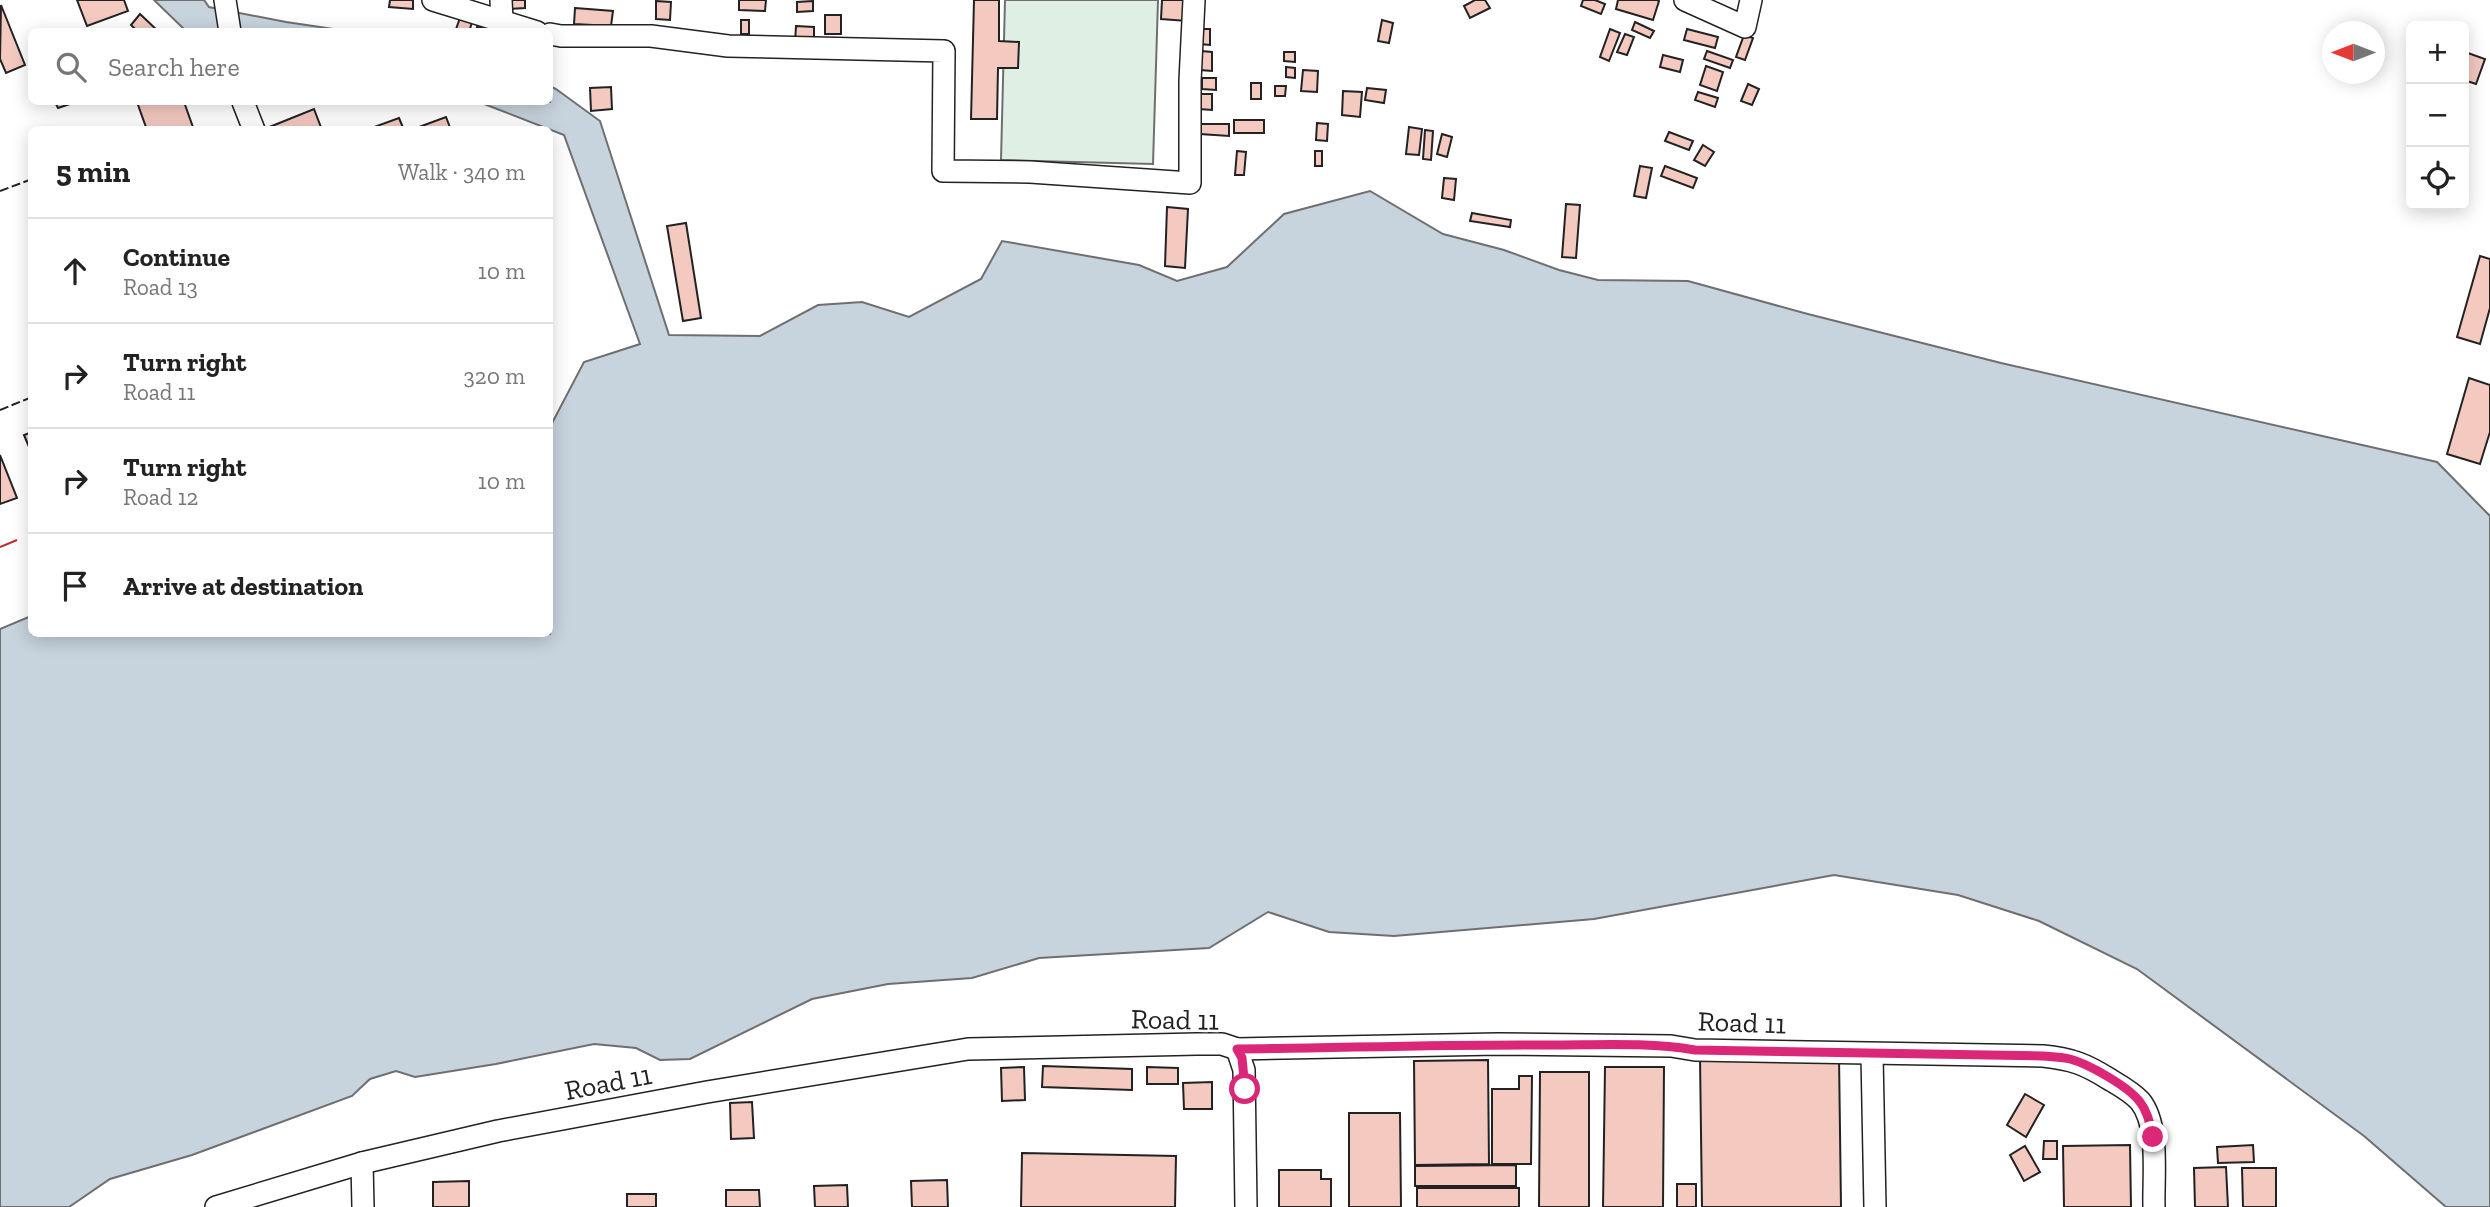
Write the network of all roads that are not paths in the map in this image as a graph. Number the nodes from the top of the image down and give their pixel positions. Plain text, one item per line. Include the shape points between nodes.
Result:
1 (225, 0) edge
2 (433, 0) edge
3 (1194, 0) edge
4 (1685, 0) edge
5 (1751, 0) edge
6 (501, 10) edge
7 (229, 28) edge
8 (530, 28) edge
9 (553, 35) edge
10 (244, 105) edge
11 (252, 126) edge
12 (1237, 1049) junction
13 (1872, 1055) junction
14 (362, 1163) junction
15 (216, 1207) edge
16 (363, 1207) edge
17 (1246, 1207) edge
18 (1875, 1207) edge
19 (2154, 1207) edge

1 - 7 street
2 - 6 street
3 - 9 street via 1190,183 943,171 944,51 728,46 650,36
4 - 5 street via 1745,27
6 - 8 street
10 - 11 street
12 - 13 street, Road 11 via 1608,1045
12 - 14 street, Road 11 via 1222,1044 968,1049 694,1094 498,1131
12 - 17 street via 1245,1089
13 - 18 street
13 - 19 street, Road 11 via 2043,1056 2070,1059 2093,1069 2139,1100 2148,1114 2153,1137
14 - 15 street, Road 11
14 - 16 street

